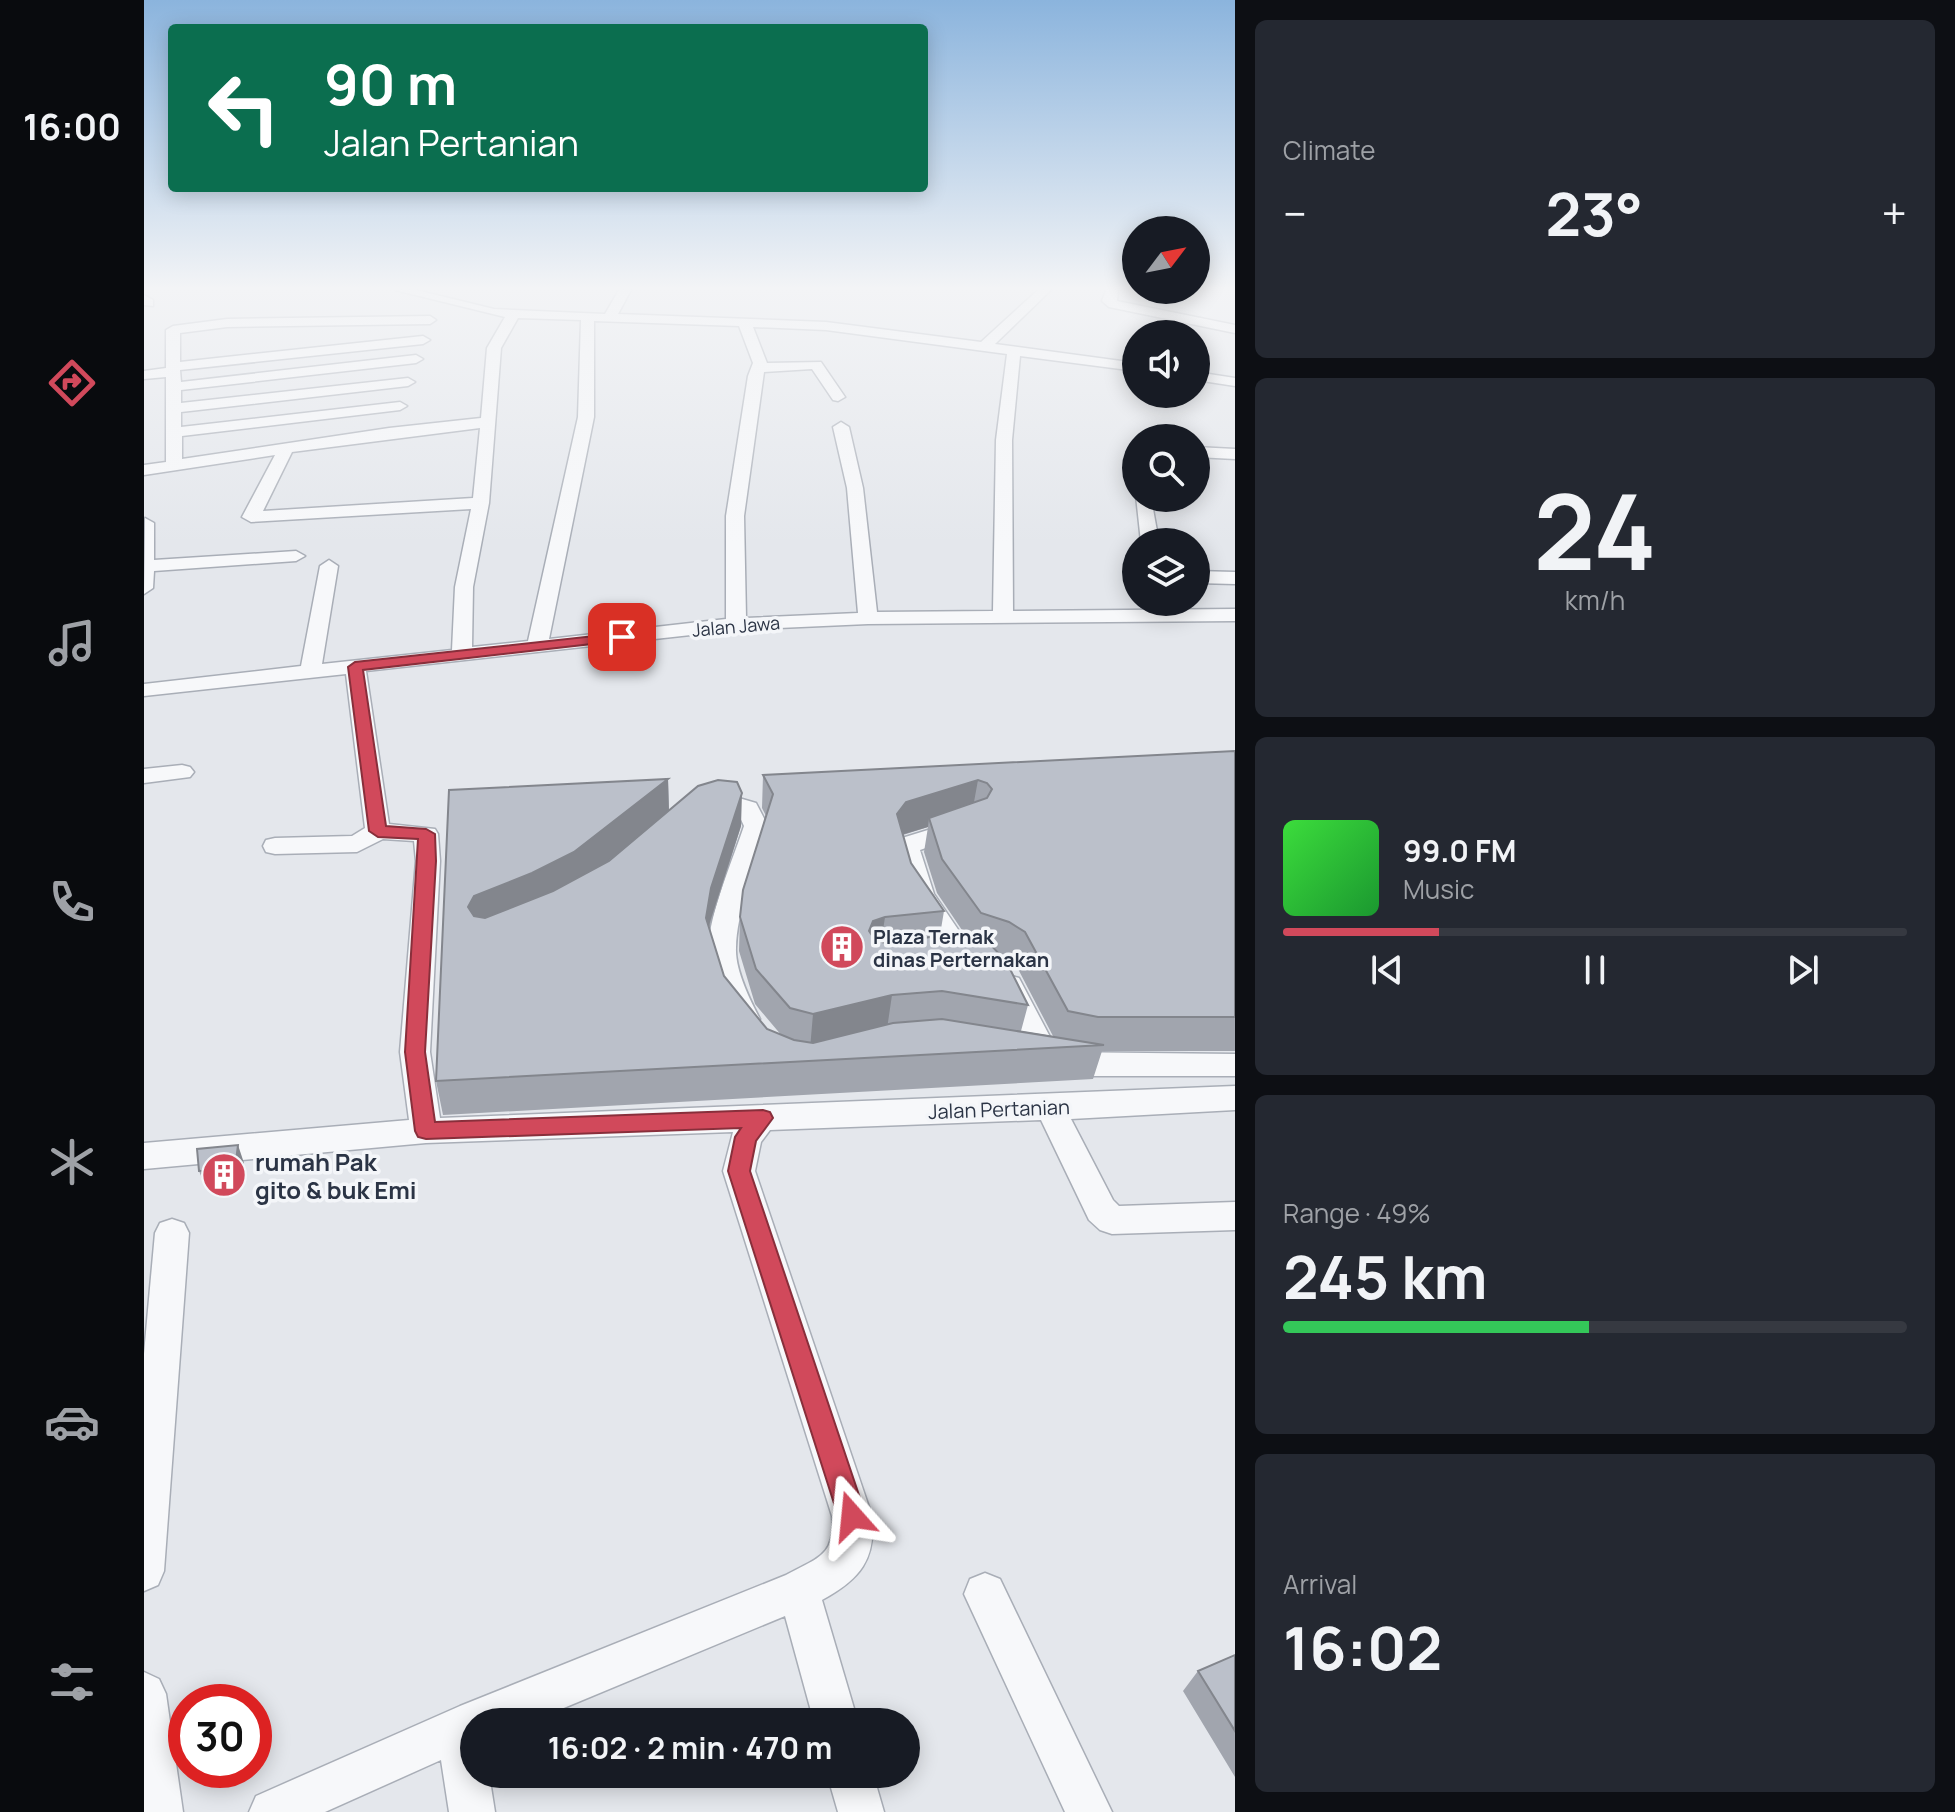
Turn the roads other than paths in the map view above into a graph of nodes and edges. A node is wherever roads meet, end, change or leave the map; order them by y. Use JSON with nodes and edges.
{"nodes":[{"id":1,"x":144,"y":375,"type":"edge"},
{"id":2,"x":173,"y":375,"type":"junction"},
{"id":3,"x":180,"y":375,"type":"edge"},
{"id":4,"x":411,"y":375,"type":"edge"},
{"id":5,"x":492,"y":375,"type":"edge"},
{"id":6,"x":587,"y":375,"type":"edge"},
{"id":7,"x":756,"y":375,"type":"edge"},
{"id":8,"x":823,"y":375,"type":"edge"},
{"id":9,"x":1011,"y":375,"type":"edge"},
{"id":10,"x":1210,"y":378,"type":"edge"},
{"id":11,"x":408,"y":382,"type":"junction"},
{"id":12,"x":1235,"y":382,"type":"edge"},
{"id":13,"x":838,"y":397,"type":"dead end"},
{"id":14,"x":400,"y":406,"type":"junction"},
{"id":15,"x":174,"y":408,"type":"junction"},
{"id":16,"x":489,"y":422,"type":"junction"},
{"id":17,"x":841,"y":427,"type":"dead end"},
{"id":18,"x":174,"y":432,"type":"junction"},
{"id":19,"x":389,"y":433,"type":"junction"},
{"id":20,"x":285,"y":451,"type":"junction"},
{"id":21,"x":1210,"y":453,"type":"edge"},
{"id":22,"x":1235,"y":454,"type":"edge"},
{"id":23,"x":174,"y":466,"type":"junction"},
{"id":24,"x":144,"y":470,"type":"edge"},
{"id":25,"x":481,"y":503,"type":"junction"},
{"id":26,"x":145,"y":523,"type":"edge"},
{"id":27,"x":296,"y":556,"type":"dead end"},
{"id":28,"x":145,"y":566,"type":"edge"},
{"id":29,"x":329,"y":566,"type":"dead end"},
{"id":30,"x":1210,"y":577,"type":"edge"},
{"id":31,"x":1235,"y":578,"type":"edge"},
{"id":32,"x":144,"y":588,"type":"edge"},
{"id":33,"x":1235,"y":615,"type":"edge"},
{"id":34,"x":1003,"y":616,"type":"junction"},
{"id":35,"x":868,"y":618,"type":"junction"},
{"id":36,"x":736,"y":624,"type":"junction"},
{"id":37,"x":537,"y":647,"type":"junction"},
{"id":38,"x":462,"y":654,"type":"junction"},
{"id":39,"x":355,"y":667,"type":"junction"},
{"id":40,"x":310,"y":672,"type":"junction"},
{"id":41,"x":144,"y":690,"type":"edge"},
{"id":42,"x":182,"y":772,"type":"dead end"},
{"id":43,"x":144,"y":776,"type":"edge"},
{"id":44,"x":680,"y":818,"type":"edge"},
{"id":45,"x":971,"y":824,"type":"edge"},
{"id":46,"x":378,"y":831,"type":"junction"},
{"id":47,"x":275,"y":846,"type":"dead end"},
{"id":48,"x":927,"y":959,"type":"edge"},
{"id":49,"x":980,"y":962,"type":"junction"},
{"id":50,"x":767,"y":1043,"type":"edge"},
{"id":51,"x":1009,"y":1052,"type":"edge"},
{"id":52,"x":1047,"y":1060,"type":"junction"},
{"id":53,"x":1235,"y":1065,"type":"edge"},
{"id":54,"x":1235,"y":1098,"type":"edge"},
{"id":55,"x":1050,"y":1108,"type":"junction"},
{"id":56,"x":763,"y":1118,"type":"junction"},
{"id":57,"x":426,"y":1131,"type":"junction"},
{"id":58,"x":144,"y":1156,"type":"edge"},
{"id":59,"x":1235,"y":1216,"type":"edge"},
{"id":60,"x":172,"y":1233,"type":"dead end"},
{"id":61,"x":144,"y":1571,"type":"edge"},
{"id":62,"x":799,"y":1590,"type":"junction"},
{"id":63,"x":985,"y":1594,"type":"dead end"},
{"id":64,"x":144,"y":1694,"type":"edge"},
{"id":65,"x":511,"y":1708,"type":"edge"},
{"id":66,"x":832,"y":1708,"type":"edge"},
{"id":67,"x":460,"y":1729,"type":"edge"},
{"id":68,"x":471,"y":1788,"type":"edge"},
{"id":69,"x":854,"y":1788,"type":"edge"},
{"id":70,"x":160,"y":1812,"type":"edge"},
{"id":71,"x":272,"y":1812,"type":"edge"},
{"id":72,"x":472,"y":1812,"type":"edge"},
{"id":73,"x":861,"y":1812,"type":"edge"},
{"id":74,"x":1089,"y":1812,"type":"edge"}],
"edges":[{"from":1,"to":2,"type":"street"},
{"from":2,"to":3,"type":"street"},
{"from":2,"to":15,"type":"street"},
{"from":4,"to":11,"type":"street"},
{"from":5,"to":16,"type":"street"},
{"from":6,"to":37,"type":"street"},
{"from":7,"to":36,"type":"street"},
{"from":8,"to":13,"type":"street"},
{"from":9,"to":34,"type":"street"},
{"from":10,"to":12,"type":"street"},
{"from":11,"to":14,"type":"street"},
{"from":11,"to":15,"type":"street"},
{"from":14,"to":18,"type":"street"},
{"from":14,"to":19,"type":"street"},
{"from":15,"to":18,"type":"street"},
{"from":16,"to":19,"type":"street"},
{"from":16,"to":25,"type":"street"},
{"from":17,"to":35,"type":"street"},
{"from":18,"to":23,"type":"street"},
{"from":19,"to":20,"type":"street"},
{"from":20,"to":23,"type":"street"},
{"from":20,"to":25,"type":"street"},
{"from":21,"to":22,"type":"street"},
{"from":23,"to":24,"type":"street"},
{"from":25,"to":38,"type":"street"},
{"from":26,"to":28,"type":"street"},
{"from":27,"to":28,"type":"street"},
{"from":28,"to":32,"type":"street"},
{"from":29,"to":40,"type":"street"},
{"from":30,"to":31,"type":"street"},
{"from":33,"to":34,"type":"street","name":"Jalan Jawa"},
{"from":34,"to":35,"type":"street","name":"Jalan Jawa"},
{"from":35,"to":36,"type":"street","name":"Jalan Jawa"},
{"from":36,"to":37,"type":"street","name":"Jalan Jawa"},
{"from":37,"to":38,"type":"street","name":"Jalan Jawa"},
{"from":38,"to":39,"type":"street","name":"Jalan Jawa"},
{"from":39,"to":40,"type":"street","name":"Jalan Jawa"},
{"from":39,"to":46,"type":"street"},
{"from":40,"to":41,"type":"street","name":"Jalan Jawa"},
{"from":42,"to":43,"type":"street"},
{"from":44,"to":50,"type":"street"},
{"from":45,"to":49,"type":"street"},
{"from":46,"to":47,"type":"street"},
{"from":46,"to":57,"type":"street"},
{"from":48,"to":49,"type":"street"},
{"from":49,"to":52,"type":"street"},
{"from":51,"to":52,"type":"street"},
{"from":52,"to":53,"type":"street"},
{"from":54,"to":55,"type":"street","name":"Jalan Pertanian"},
{"from":55,"to":56,"type":"street","name":"Jalan Pertanian"},
{"from":55,"to":59,"type":"street"},
{"from":56,"to":57,"type":"street","name":"Jalan Pertanian"},
{"from":56,"to":62,"type":"street"},
{"from":57,"to":58,"type":"street","name":"Jalan Pertanian"},
{"from":60,"to":61,"type":"street"},
{"from":62,"to":65,"type":"street"},
{"from":62,"to":66,"type":"street"},
{"from":63,"to":74,"type":"street"},
{"from":64,"to":70,"type":"street"},
{"from":67,"to":71,"type":"street"},
{"from":68,"to":72,"type":"street"},
{"from":69,"to":73,"type":"street"}]}
